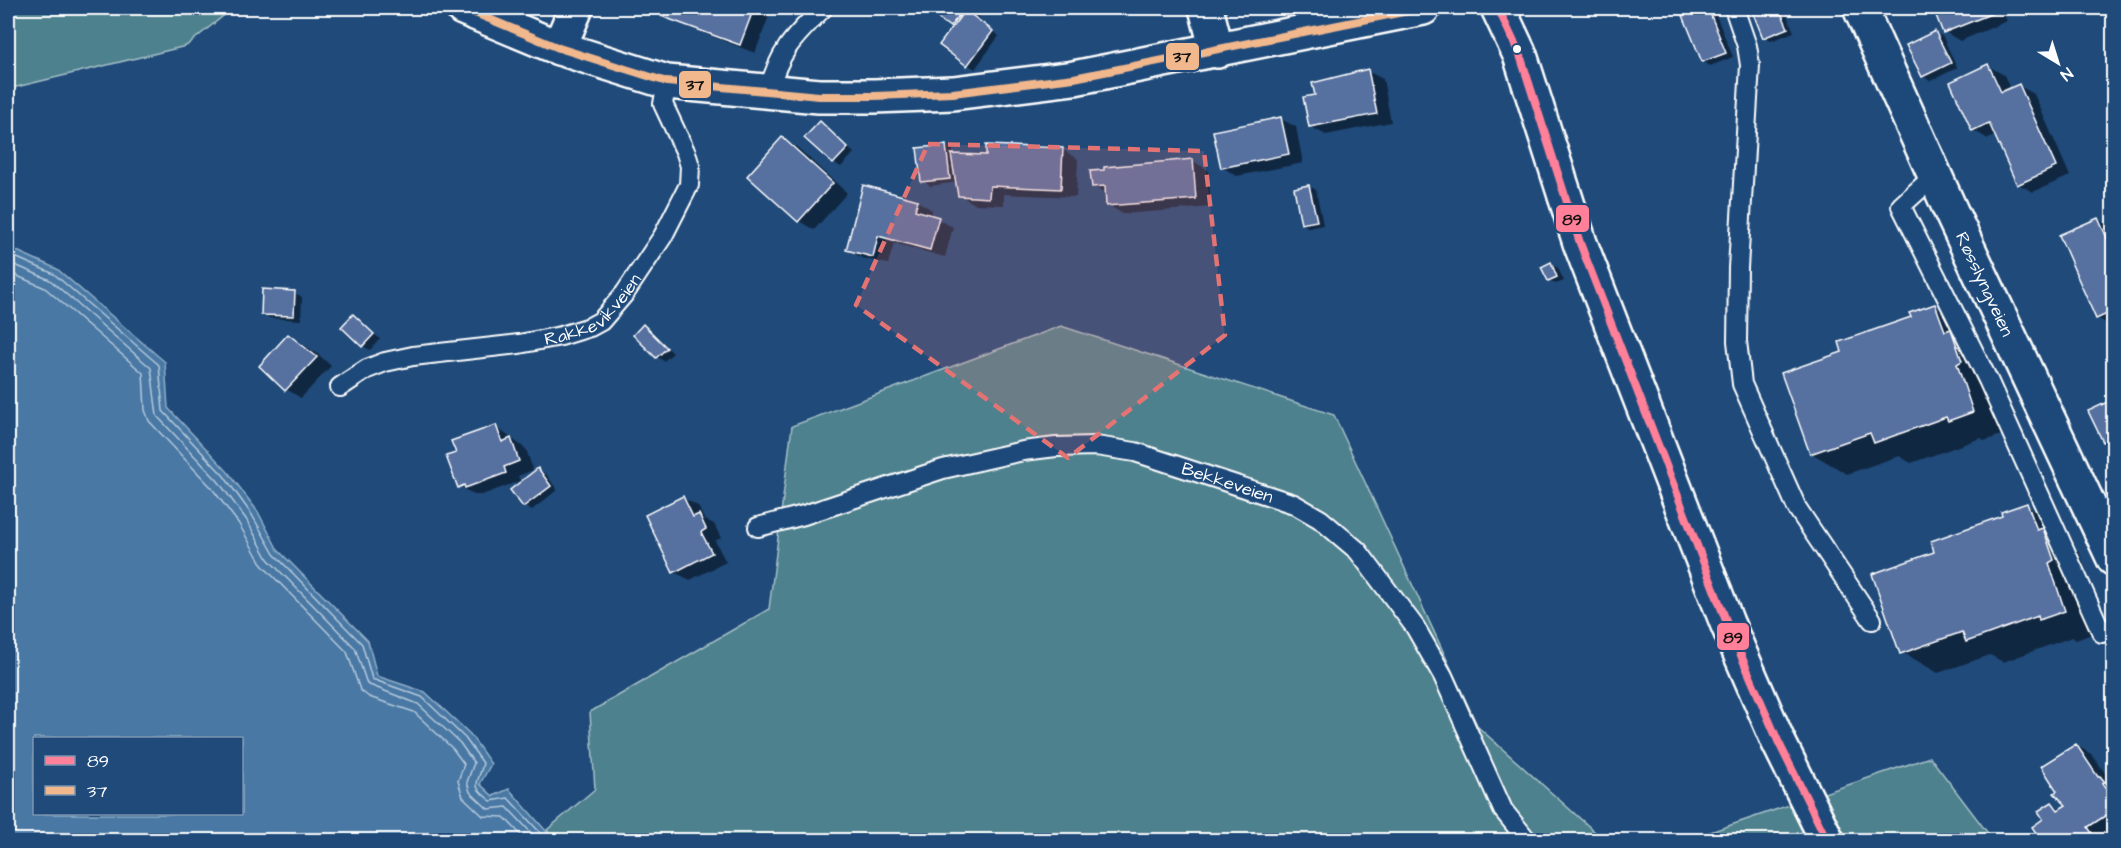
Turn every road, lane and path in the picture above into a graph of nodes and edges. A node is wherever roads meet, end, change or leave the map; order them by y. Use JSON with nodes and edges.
{"nodes":[{"id":1,"x":463,"y":8,"type":"edge"},
{"id":2,"x":576,"y":8,"type":"edge"},
{"id":3,"x":823,"y":8,"type":"edge"},
{"id":4,"x":1206,"y":8,"type":"edge"},
{"id":5,"x":1423,"y":8,"type":"edge"},
{"id":6,"x":1498,"y":8,"type":"edge"},
{"id":7,"x":1734,"y":8,"type":"edge"},
{"id":8,"x":1860,"y":8,"type":"edge"},
{"id":9,"x":558,"y":48,"type":"junction"},
{"id":10,"x":1217,"y":51,"type":"junction"},
{"id":11,"x":667,"y":81,"type":"junction"},
{"id":12,"x":768,"y":92,"type":"junction"},
{"id":13,"x":1935,"y":175,"type":"junction"},
{"id":14,"x":340,"y":387,"type":"dead end"},
{"id":15,"x":758,"y":527,"type":"dead end"},
{"id":16,"x":2114,"y":559,"type":"edge"},
{"id":17,"x":1872,"y":620,"type":"dead end"},
{"id":18,"x":2114,"y":628,"type":"edge"},
{"id":19,"x":1527,"y":840,"type":"edge"},
{"id":20,"x":1827,"y":840,"type":"edge"}],
"edges":[{"from":1,"to":9,"type":"street"},
{"from":2,"to":9,"type":"street"},
{"from":3,"to":12,"type":"lane"},
{"from":4,"to":10,"type":"street"},
{"from":5,"to":10,"type":"street"},
{"from":6,"to":20,"type":"street"},
{"from":7,"to":17,"type":"lane"},
{"from":8,"to":13,"type":"street","name":"Røsslyngveien"},
{"from":9,"to":11,"type":"street"},
{"from":10,"to":12,"type":"street"},
{"from":11,"to":12,"type":"street"},
{"from":11,"to":14,"type":"lane","name":"Rakkevikveien"},
{"from":13,"to":16,"type":"street","name":"Røsslyngveien"},
{"from":13,"to":18,"type":"lane"},
{"from":15,"to":19,"type":"lane","name":"Bekkeveien"}]}
